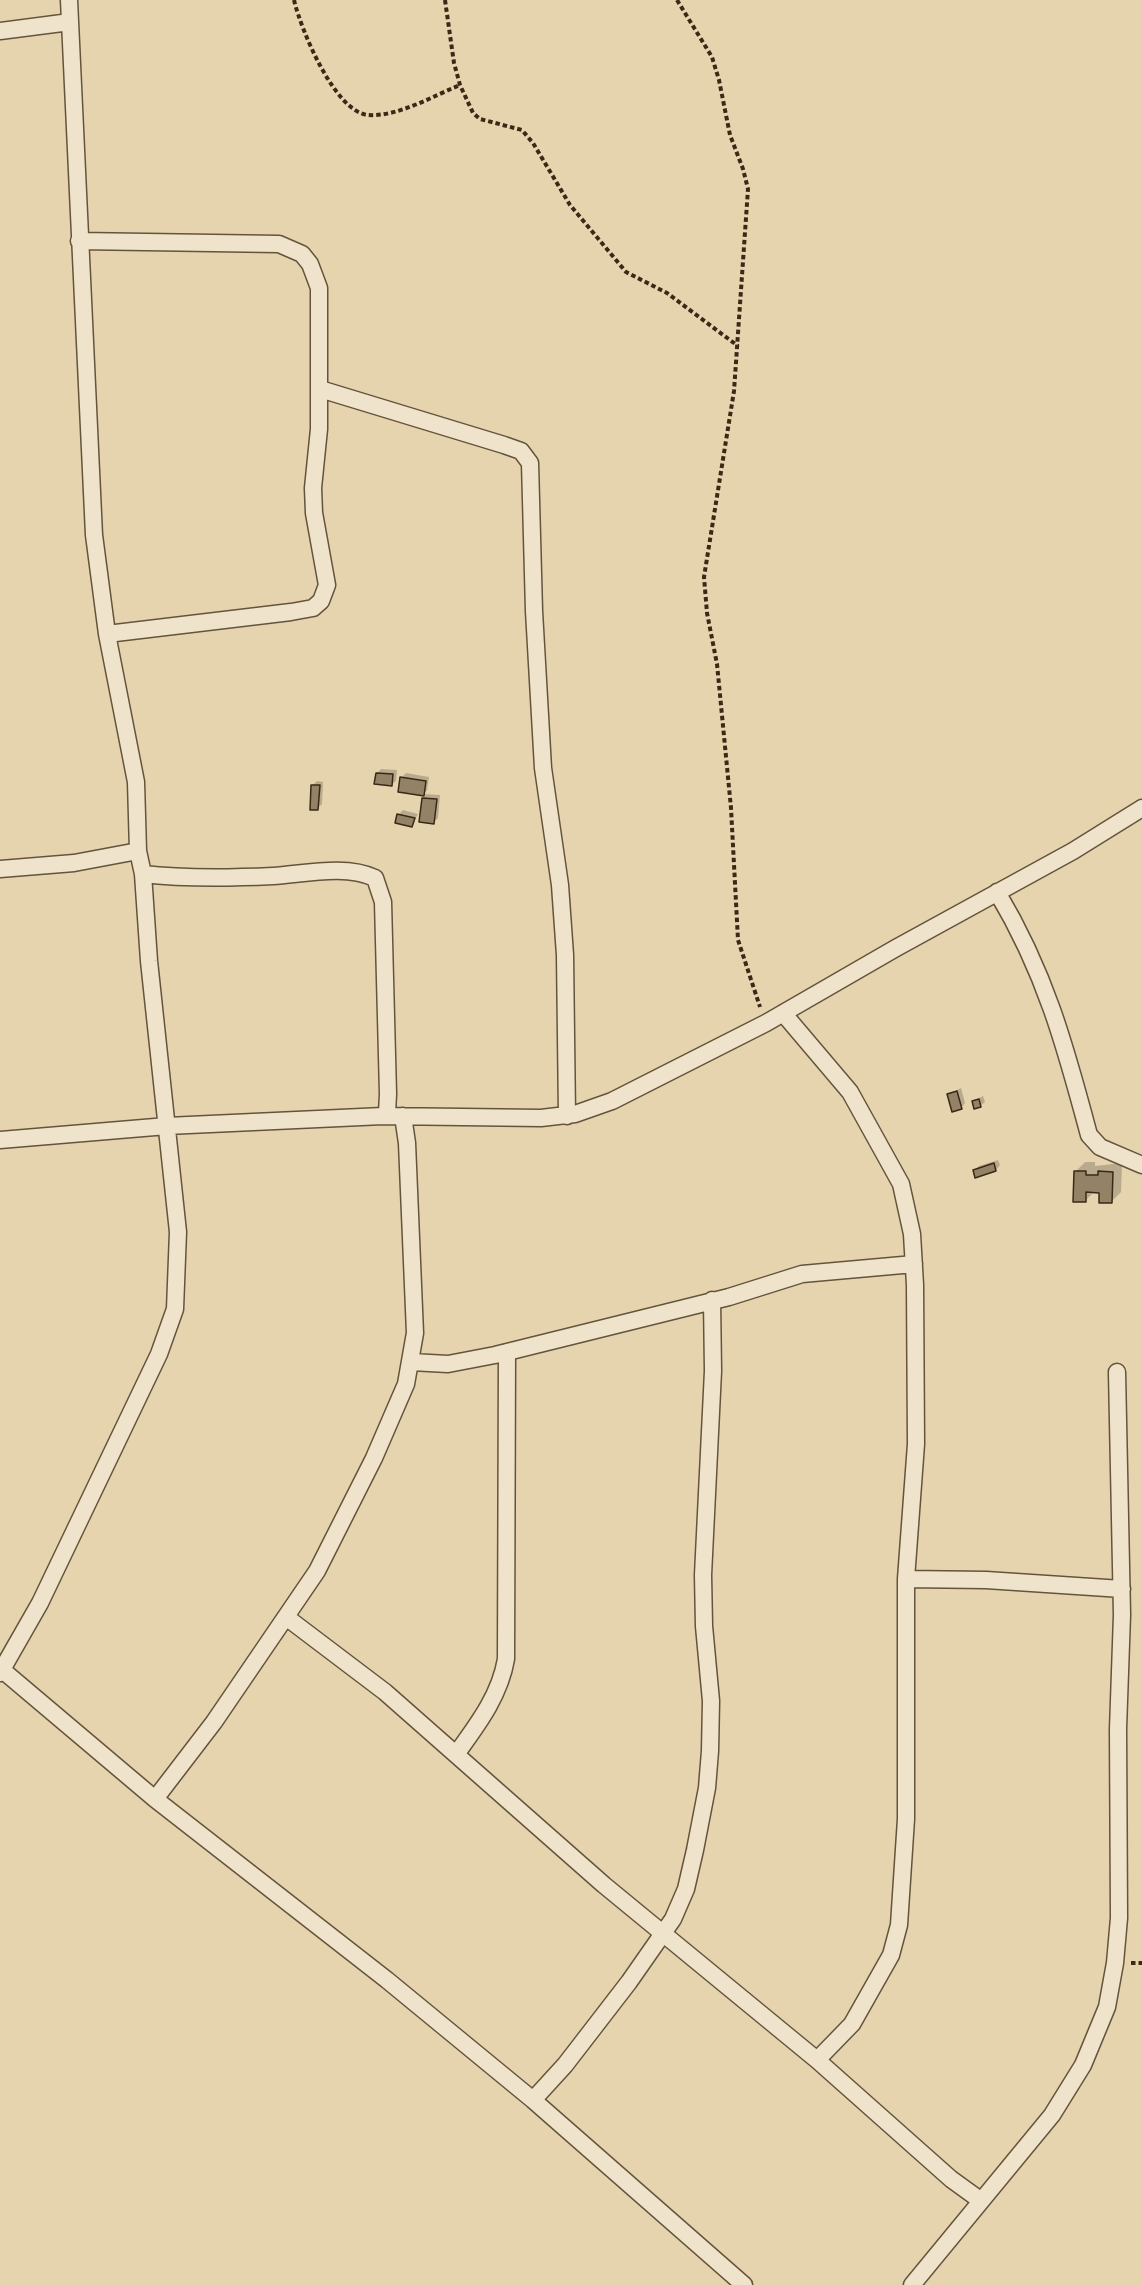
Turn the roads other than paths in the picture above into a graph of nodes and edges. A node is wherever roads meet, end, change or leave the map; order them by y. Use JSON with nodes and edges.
{"nodes":[{"id":1,"x":69,"y":0,"type":"edge"},
{"id":2,"x":70,"y":22,"type":"junction"},
{"id":3,"x":0,"y":30,"type":"edge"},
{"id":4,"x":80,"y":241,"type":"junction"},
{"id":5,"x":320,"y":389,"type":"junction"},
{"id":6,"x":107,"y":634,"type":"junction"},
{"id":7,"x":1142,"y":808,"type":"edge"},
{"id":8,"x":138,"y":851,"type":"junction"},
{"id":9,"x":0,"y":869,"type":"edge"},
{"id":10,"x":143,"y":874,"type":"junction"},
{"id":11,"x":997,"y":892,"type":"junction"},
{"id":12,"x":783,"y":1013,"type":"junction"},
{"id":13,"x":383,"y":1116,"type":"junction"},
{"id":14,"x":403,"y":1116,"type":"junction"},
{"id":15,"x":567,"y":1116,"type":"junction"},
{"id":16,"x":167,"y":1126,"type":"junction"},
{"id":17,"x":0,"y":1140,"type":"edge"},
{"id":18,"x":1142,"y":1165,"type":"edge"},
{"id":19,"x":914,"y":1264,"type":"junction"},
{"id":20,"x":712,"y":1300,"type":"junction"},
{"id":21,"x":507,"y":1352,"type":"junction"},
{"id":22,"x":411,"y":1362,"type":"junction"},
{"id":23,"x":1117,"y":1372,"type":"dead end"},
{"id":24,"x":906,"y":1579,"type":"junction"},
{"id":25,"x":1122,"y":1589,"type":"junction"},
{"id":26,"x":286,"y":1617,"type":"junction"},
{"id":27,"x":0,"y":1670,"type":"edge"},
{"id":28,"x":457,"y":1754,"type":"junction"},
{"id":29,"x":155,"y":1799,"type":"junction"},
{"id":30,"x":664,"y":1931,"type":"junction"},
{"id":31,"x":817,"y":2060,"type":"junction"},
{"id":32,"x":533,"y":2100,"type":"junction"},
{"id":33,"x":980,"y":2200,"type":"junction"},
{"id":34,"x":744,"y":2285,"type":"edge"},
{"id":35,"x":912,"y":2285,"type":"edge"}],
"edges":[{"from":1,"to":2,"type":"street"},
{"from":2,"to":3,"type":"street"},
{"from":2,"to":4,"type":"street"},
{"from":4,"to":5,"type":"street"},
{"from":4,"to":6,"type":"street"},
{"from":5,"to":6,"type":"street"},
{"from":5,"to":15,"type":"street"},
{"from":6,"to":8,"type":"street"},
{"from":7,"to":11,"type":"street"},
{"from":8,"to":9,"type":"street"},
{"from":8,"to":10,"type":"street"},
{"from":10,"to":13,"type":"street"},
{"from":10,"to":16,"type":"street"},
{"from":11,"to":12,"type":"street"},
{"from":11,"to":18,"type":"street"},
{"from":12,"to":15,"type":"street"},
{"from":12,"to":19,"type":"street"},
{"from":13,"to":14,"type":"street"},
{"from":13,"to":16,"type":"street"},
{"from":14,"to":15,"type":"street"},
{"from":14,"to":22,"type":"street"},
{"from":16,"to":17,"type":"street"},
{"from":16,"to":27,"type":"street"},
{"from":19,"to":20,"type":"street"},
{"from":19,"to":24,"type":"street"},
{"from":20,"to":21,"type":"street"},
{"from":20,"to":30,"type":"street"},
{"from":21,"to":22,"type":"street"},
{"from":21,"to":28,"type":"street"},
{"from":22,"to":26,"type":"street"},
{"from":23,"to":25,"type":"street"},
{"from":24,"to":25,"type":"street"},
{"from":24,"to":31,"type":"street"},
{"from":25,"to":33,"type":"street"},
{"from":26,"to":28,"type":"street"},
{"from":26,"to":29,"type":"street"},
{"from":27,"to":29,"type":"street"},
{"from":28,"to":30,"type":"street"},
{"from":29,"to":32,"type":"street"},
{"from":30,"to":31,"type":"street"},
{"from":30,"to":32,"type":"street"},
{"from":31,"to":33,"type":"street"},
{"from":32,"to":34,"type":"street"},
{"from":33,"to":35,"type":"street"}]}
